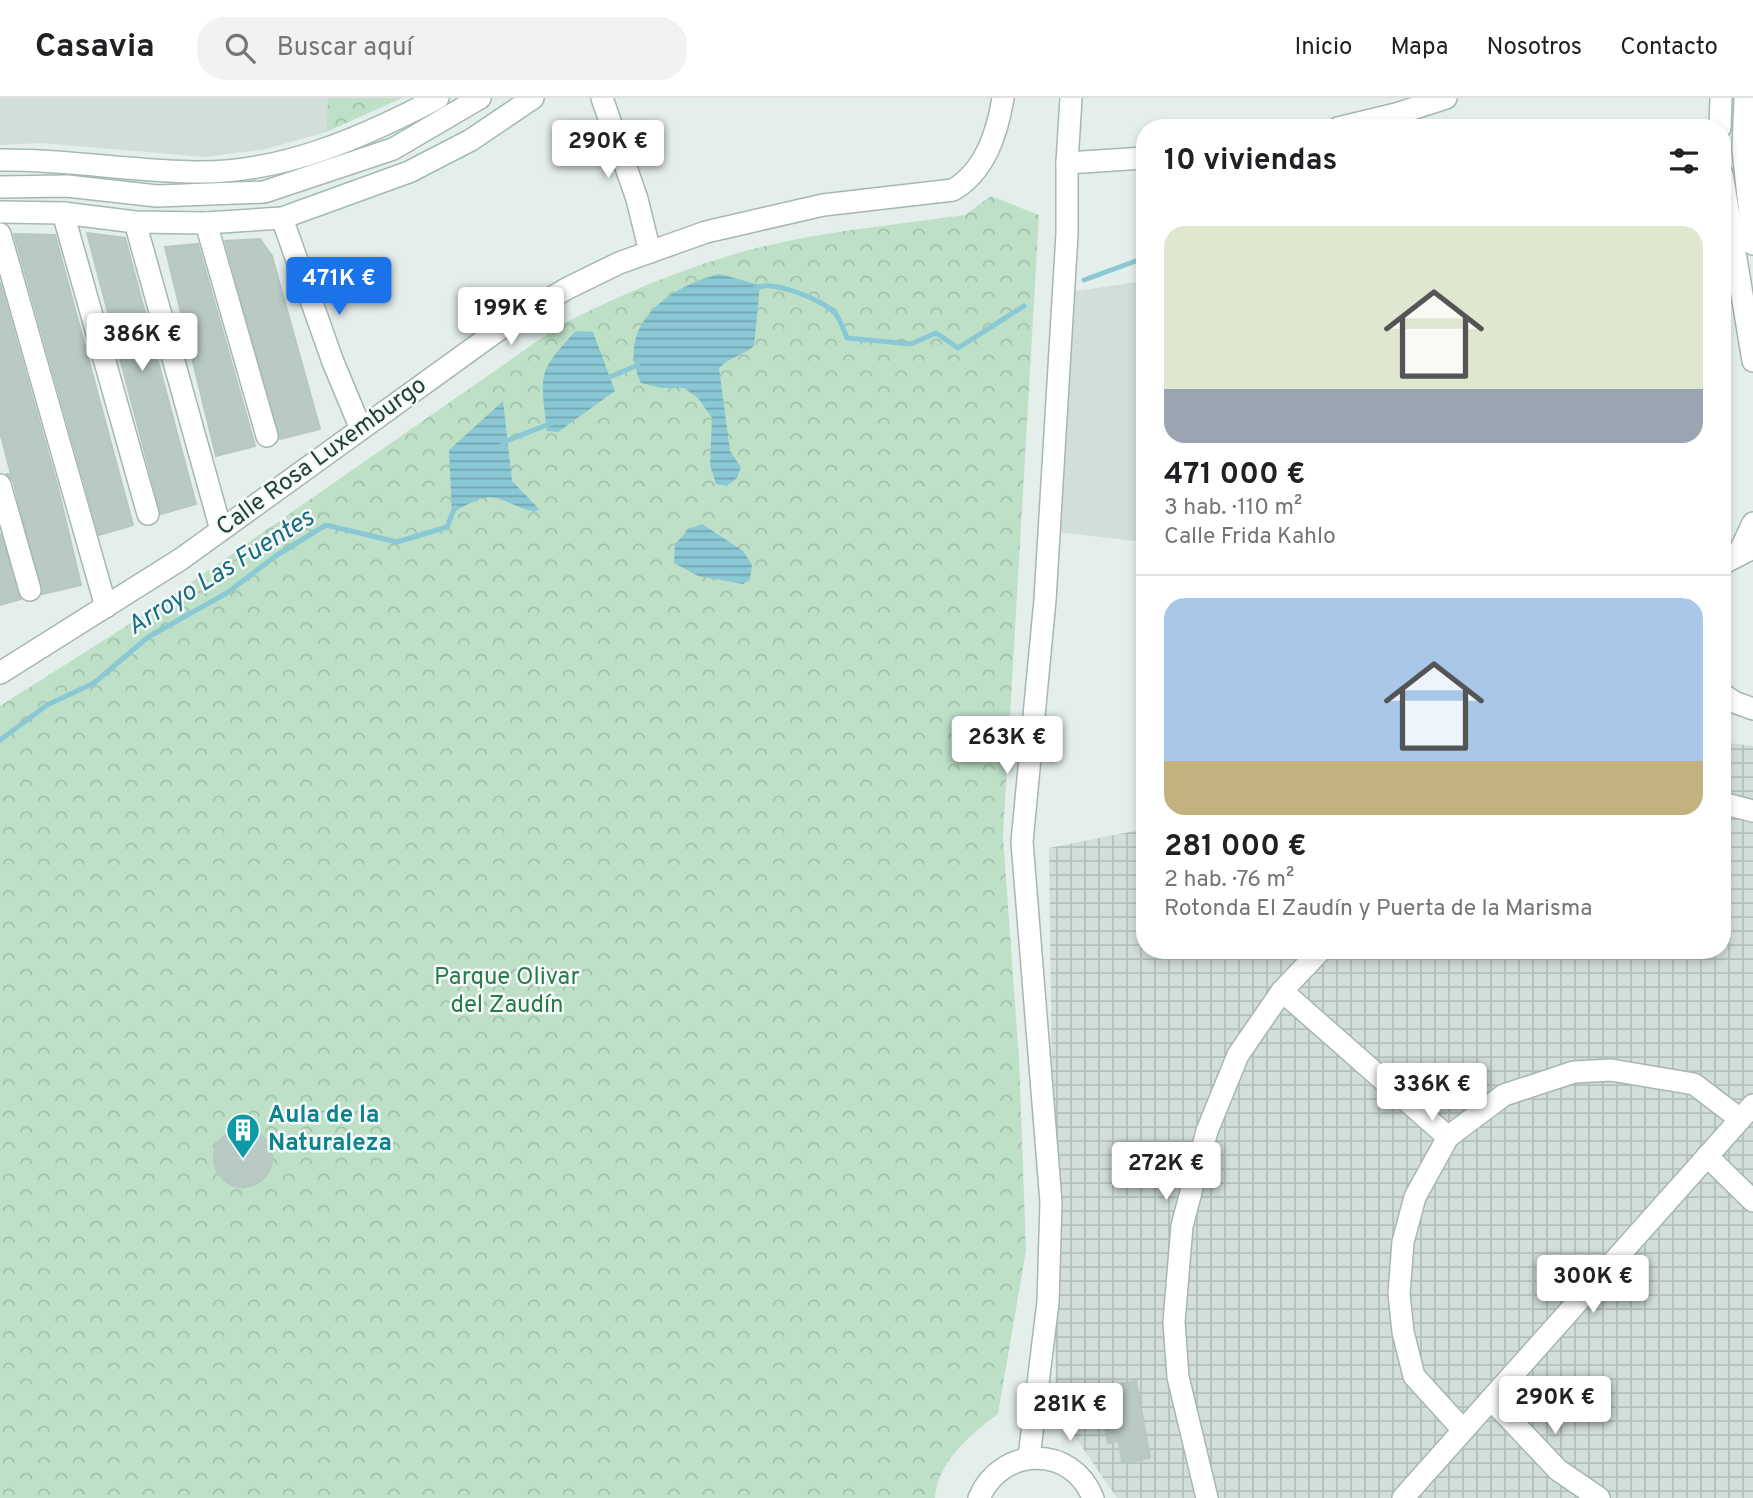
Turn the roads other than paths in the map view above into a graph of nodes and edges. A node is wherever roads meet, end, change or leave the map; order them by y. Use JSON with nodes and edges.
{"nodes":[{"id":1,"x":438,"y":98,"type":"edge"},
{"id":2,"x":480,"y":98,"type":"edge"},
{"id":3,"x":533,"y":98,"type":"edge"},
{"id":4,"x":602,"y":98,"type":"edge"},
{"id":5,"x":1003,"y":98,"type":"edge"},
{"id":6,"x":1071,"y":98,"type":"edge"},
{"id":7,"x":1446,"y":98,"type":"edge"},
{"id":8,"x":1721,"y":98,"type":"edge"},
{"id":9,"x":1745,"y":98,"type":"edge"},
{"id":10,"x":1375,"y":119,"type":"edge"},
{"id":11,"x":1720,"y":119,"type":"edge"},
{"id":12,"x":1136,"y":159,"type":"edge"},
{"id":13,"x":0,"y":160,"type":"edge"},
{"id":14,"x":1067,"y":163,"type":"junction"},
{"id":15,"x":0,"y":187,"type":"edge"},
{"id":16,"x":0,"y":212,"type":"edge"},
{"id":17,"x":63,"y":213,"type":"junction"},
{"id":18,"x":282,"y":218,"type":"junction"},
{"id":19,"x":135,"y":222,"type":"junction"},
{"id":20,"x":206,"y":223,"type":"junction"},
{"id":21,"x":1731,"y":229,"type":"edge"},
{"id":22,"x":0,"y":234,"type":"edge"},
{"id":23,"x":1753,"y":244,"type":"edge"},
{"id":24,"x":650,"y":252,"type":"junction"},
{"id":25,"x":1753,"y":362,"type":"edge"},
{"id":26,"x":362,"y":429,"type":"junction"},
{"id":27,"x":267,"y":436,"type":"dead end"},
{"id":28,"x":0,"y":485,"type":"edge"},
{"id":29,"x":148,"y":514,"type":"dead end"},
{"id":30,"x":1753,"y":523,"type":"edge"},
{"id":31,"x":221,"y":530,"type":"junction"},
{"id":32,"x":1738,"y":555,"type":"edge"},
{"id":33,"x":30,"y":590,"type":"dead end"},
{"id":34,"x":106,"y":607,"type":"junction"},
{"id":35,"x":0,"y":673,"type":"edge"},
{"id":36,"x":1731,"y":700,"type":"edge"},
{"id":37,"x":1753,"y":709,"type":"edge"},
{"id":38,"x":1731,"y":805,"type":"edge"},
{"id":39,"x":1753,"y":811,"type":"edge"},
{"id":40,"x":1312,"y":959,"type":"edge"},
{"id":41,"x":1282,"y":990,"type":"junction"},
{"id":42,"x":1746,"y":1112,"type":"edge"},
{"id":43,"x":1448,"y":1137,"type":"junction"},
{"id":44,"x":1707,"y":1156,"type":"junction"},
{"id":45,"x":1753,"y":1201,"type":"edge"},
{"id":46,"x":1491,"y":1399,"type":"junction"},
{"id":47,"x":1463,"y":1430,"type":"junction"},
{"id":48,"x":1029,"y":1457,"type":"junction"},
{"id":49,"x":979,"y":1498,"type":"edge"},
{"id":50,"x":1093,"y":1498,"type":"edge"},
{"id":51,"x":1207,"y":1498,"type":"edge"},
{"id":52,"x":1403,"y":1498,"type":"edge"},
{"id":53,"x":1599,"y":1498,"type":"edge"}],
"edges":[{"from":1,"to":13,"type":"street"},
{"from":2,"to":15,"type":"street"},
{"from":3,"to":18,"type":"street"},
{"from":4,"to":24,"type":"street"},
{"from":5,"to":24,"type":"street","name":"Calle Rosa Luxemburgo"},
{"from":6,"to":14,"type":"street"},
{"from":7,"to":10,"type":"street"},
{"from":8,"to":11,"type":"street"},
{"from":9,"to":23,"type":"street"},
{"from":12,"to":14,"type":"street"},
{"from":14,"to":48,"type":"street"},
{"from":16,"to":17,"type":"street"},
{"from":17,"to":19,"type":"street"},
{"from":17,"to":29,"type":"street"},
{"from":18,"to":20,"type":"street"},
{"from":18,"to":26,"type":"street"},
{"from":19,"to":20,"type":"street"},
{"from":19,"to":31,"type":"street"},
{"from":20,"to":27,"type":"street"},
{"from":21,"to":25,"type":"street"},
{"from":22,"to":34,"type":"street"},
{"from":24,"to":26,"type":"street","name":"Calle Rosa Luxemburgo"},
{"from":26,"to":31,"type":"street","name":"Calle Rosa Luxemburgo"},
{"from":28,"to":33,"type":"street"},
{"from":30,"to":32,"type":"street"},
{"from":31,"to":34,"type":"street","name":"Calle Rosa Luxemburgo"},
{"from":34,"to":35,"type":"street","name":"Calle Rosa Luxemburgo"},
{"from":36,"to":37,"type":"street"},
{"from":38,"to":39,"type":"street"},
{"from":40,"to":41,"type":"street"},
{"from":41,"to":43,"type":"street"},
{"from":41,"to":51,"type":"street"},
{"from":42,"to":43,"type":"street"},
{"from":42,"to":44,"type":"street"},
{"from":43,"to":47,"type":"street"},
{"from":44,"to":45,"type":"street"},
{"from":44,"to":46,"type":"street"},
{"from":46,"to":47,"type":"street"},
{"from":46,"to":53,"type":"street"},
{"from":47,"to":52,"type":"street"},
{"from":48,"to":49,"type":"street"},
{"from":48,"to":50,"type":"street"}]}
